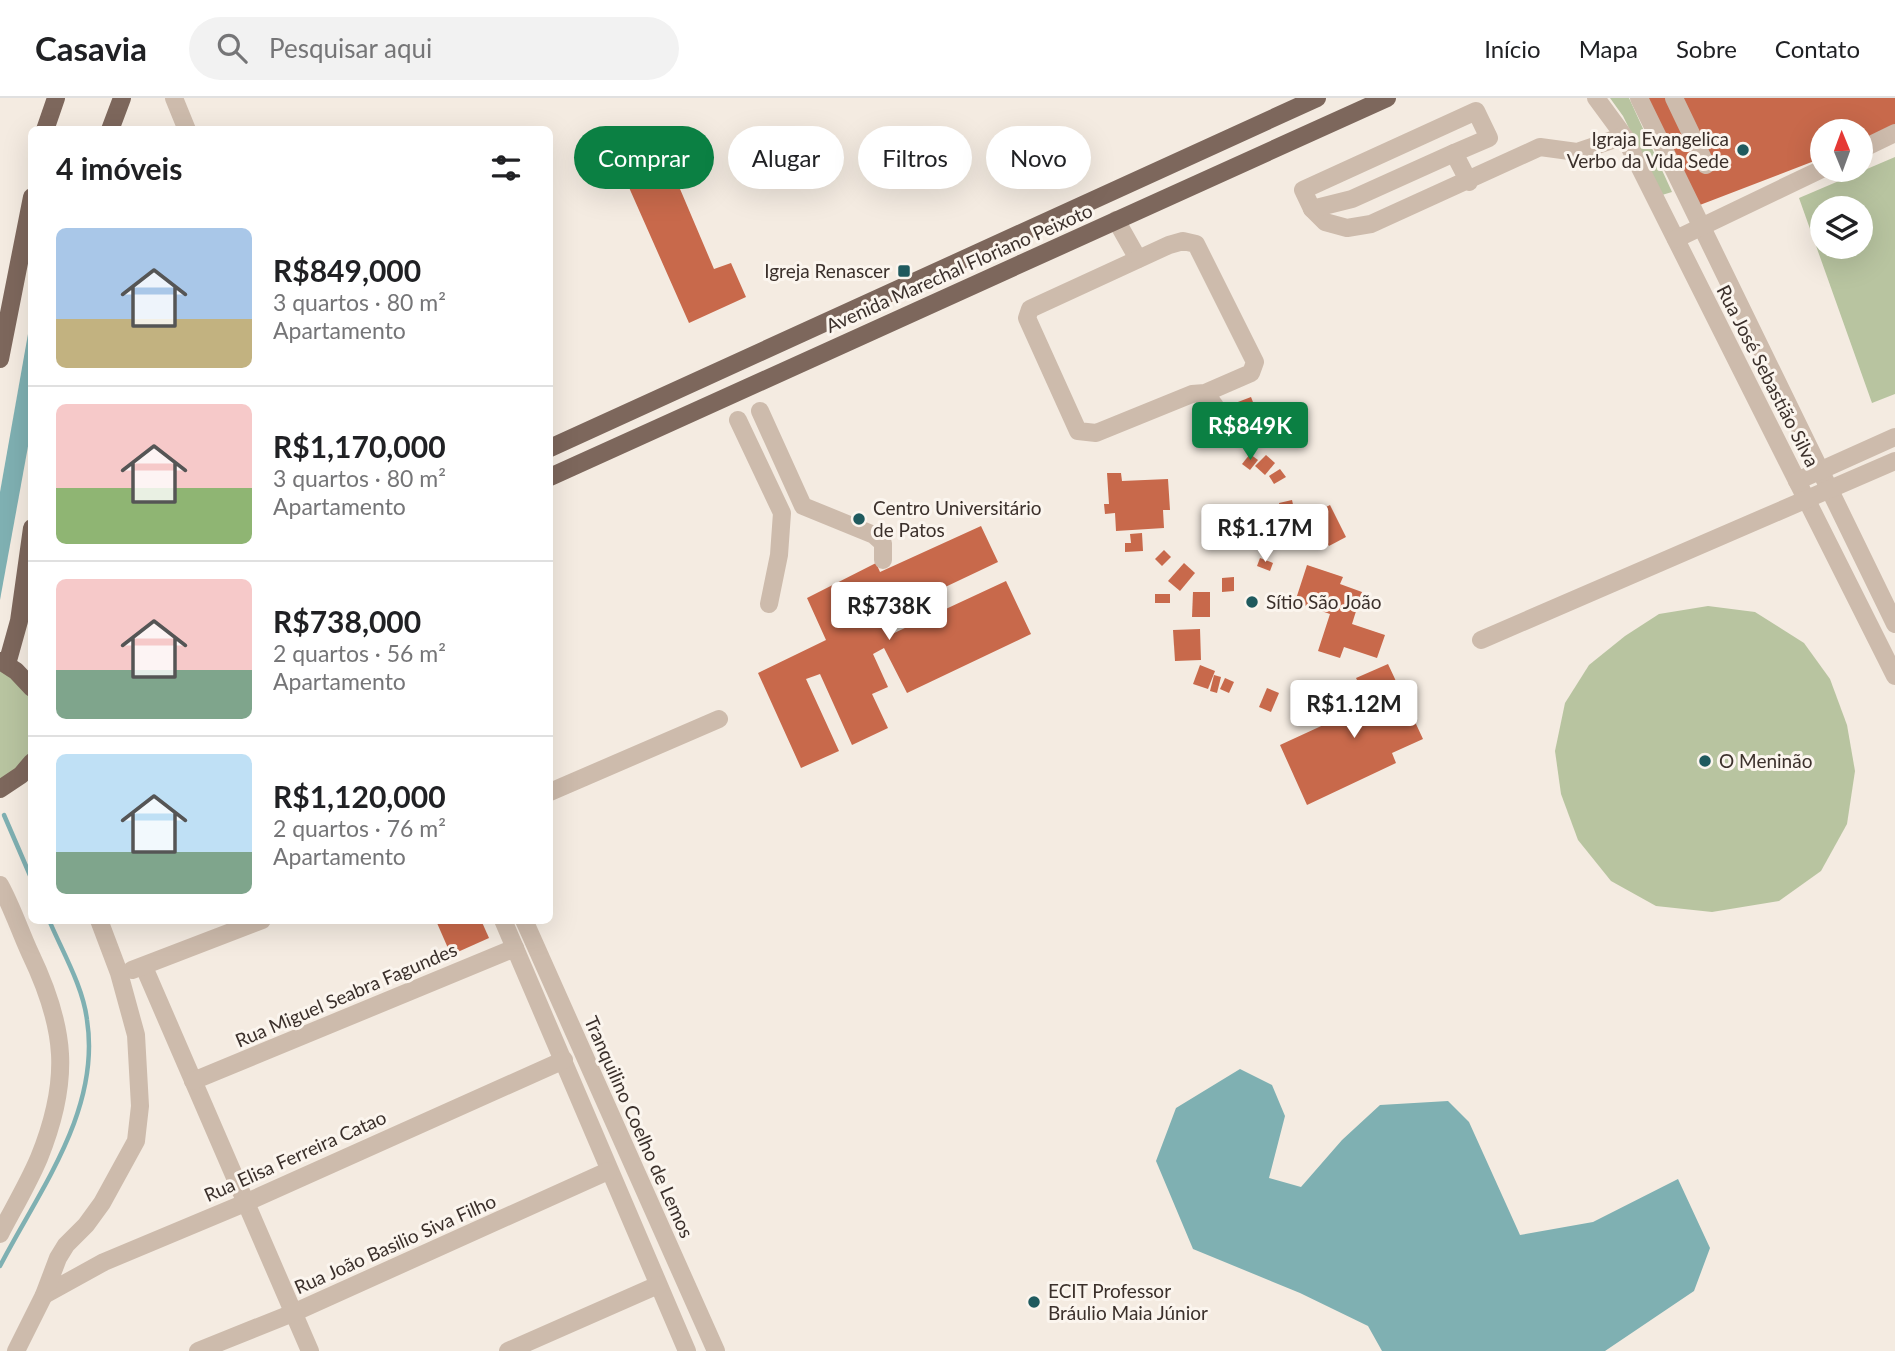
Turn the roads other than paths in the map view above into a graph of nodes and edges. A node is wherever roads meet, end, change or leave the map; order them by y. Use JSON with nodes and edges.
{"nodes":[{"id":1,"x":56,"y":98,"type":"edge"},
{"id":2,"x":122,"y":98,"type":"edge"},
{"id":3,"x":174,"y":98,"type":"edge"},
{"id":4,"x":1317,"y":98,"type":"edge"},
{"id":5,"x":1387,"y":98,"type":"edge"},
{"id":6,"x":1596,"y":98,"type":"edge"},
{"id":7,"x":1639,"y":98,"type":"edge"},
{"id":8,"x":1674,"y":98,"type":"edge"},
{"id":9,"x":46,"y":126,"type":"edge"},
{"id":10,"x":112,"y":126,"type":"edge"},
{"id":11,"x":185,"y":126,"type":"edge"},
{"id":12,"x":1895,"y":133,"type":"edge"},
{"id":13,"x":1623,"y":136,"type":"junction"},
{"id":14,"x":1873,"y":144,"type":"edge"},
{"id":15,"x":1454,"y":153,"type":"junction"},
{"id":16,"x":1706,"y":165,"type":"dead end"},
{"id":17,"x":1810,"y":175,"type":"edge"},
{"id":18,"x":1469,"y":182,"type":"junction"},
{"id":19,"x":1312,"y":209,"type":"junction"},
{"id":20,"x":28,"y":217,"type":"edge"},
{"id":21,"x":1116,"y":220,"type":"junction"},
{"id":22,"x":1701,"y":227,"type":"junction"},
{"id":23,"x":1676,"y":239,"type":"junction"},
{"id":24,"x":1138,"y":259,"type":"junction"},
{"id":25,"x":0,"y":359,"type":"edge"},
{"id":26,"x":760,"y":411,"type":"dead end"},
{"id":27,"x":738,"y":420,"type":"dead end"},
{"id":28,"x":1895,"y":437,"type":"edge"},
{"id":29,"x":553,"y":447,"type":"edge"},
{"id":30,"x":1895,"y":461,"type":"edge"},
{"id":31,"x":1821,"y":471,"type":"junction"},
{"id":32,"x":553,"y":476,"type":"edge"},
{"id":33,"x":1797,"y":481,"type":"junction"},
{"id":34,"x":1830,"y":491,"type":"junction"},
{"id":35,"x":1807,"y":500,"type":"junction"},
{"id":36,"x":883,"y":560,"type":"dead end"},
{"id":37,"x":1869,"y":570,"type":"junction"},
{"id":38,"x":28,"y":578,"type":"edge"},
{"id":39,"x":1848,"y":583,"type":"junction"},
{"id":40,"x":769,"y":604,"type":"dead end"},
{"id":41,"x":1895,"y":624,"type":"edge"},
{"id":42,"x":1481,"y":640,"type":"dead end"},
{"id":43,"x":14,"y":666,"type":"edge"},
{"id":44,"x":1895,"y":676,"type":"edge"},
{"id":45,"x":28,"y":683,"type":"edge"},
{"id":46,"x":719,"y":719,"type":"dead end"},
{"id":47,"x":28,"y":767,"type":"edge"},
{"id":48,"x":0,"y":789,"type":"edge"},
{"id":49,"x":553,"y":791,"type":"edge"},
{"id":50,"x":0,"y":885,"type":"edge"},
{"id":51,"x":101,"y":924,"type":"edge"},
{"id":52,"x":252,"y":924,"type":"edge"},
{"id":53,"x":505,"y":924,"type":"edge"},
{"id":54,"x":526,"y":924,"type":"edge"},
{"id":55,"x":515,"y":948,"type":"junction"},
{"id":56,"x":543,"y":965,"type":"junction"},
{"id":57,"x":144,"y":967,"type":"junction"},
{"id":58,"x":119,"y":973,"type":"junction"},
{"id":59,"x":526,"y":973,"type":"junction"},
{"id":60,"x":564,"y":1060,"type":"junction"},
{"id":61,"x":193,"y":1082,"type":"junction"},
{"id":62,"x":608,"y":1171,"type":"junction"},
{"id":63,"x":245,"y":1202,"type":"junction"},
{"id":64,"x":0,"y":1234,"type":"edge"},
{"id":65,"x":658,"y":1285,"type":"junction"},
{"id":66,"x":44,"y":1295,"type":"junction"},
{"id":67,"x":293,"y":1313,"type":"junction"},
{"id":68,"x":16,"y":1351,"type":"edge"},
{"id":69,"x":198,"y":1351,"type":"edge"},
{"id":70,"x":310,"y":1351,"type":"edge"},
{"id":71,"x":508,"y":1351,"type":"edge"},
{"id":72,"x":687,"y":1351,"type":"edge"},
{"id":73,"x":716,"y":1351,"type":"edge"}],
"edges":[{"from":1,"to":9,"type":"main road"},
{"from":2,"to":10,"type":"main road"},
{"from":3,"to":11,"type":"street"},
{"from":4,"to":29,"type":"main road","name":"Avenida Marechal Floriano Peixoto"},
{"from":5,"to":21,"type":"main road","name":"Avenida Marechal Floriano Peixoto"},
{"from":6,"to":13,"type":"street","name":"Rua José Sebastião Silva"},
{"from":7,"to":22,"type":"street","name":"Rua José Sebastião Silva"},
{"from":8,"to":16,"type":"street"},
{"from":12,"to":14,"type":"street"},
{"from":13,"to":18,"type":"street"},
{"from":13,"to":23,"type":"street","name":"Rua José Sebastião Silva"},
{"from":15,"to":18,"type":"street"},
{"from":15,"to":19,"type":"street"},
{"from":15,"to":19,"type":"street"},
{"from":17,"to":22,"type":"street"},
{"from":18,"to":19,"type":"street"},
{"from":20,"to":25,"type":"main road"},
{"from":21,"to":24,"type":"street"},
{"from":21,"to":32,"type":"main road","name":"Avenida Marechal Floriano Peixoto"},
{"from":22,"to":23,"type":"street"},
{"from":22,"to":31,"type":"street","name":"Rua José Sebastião Silva"},
{"from":23,"to":33,"type":"street","name":"Rua José Sebastião Silva"},
{"from":24,"to":24,"type":"street"},
{"from":26,"to":36,"type":"street"},
{"from":27,"to":40,"type":"street"},
{"from":28,"to":31,"type":"street"},
{"from":30,"to":34,"type":"street"},
{"from":31,"to":33,"type":"street"},
{"from":31,"to":34,"type":"street","name":"Rua José Sebastião Silva"},
{"from":33,"to":35,"type":"street","name":"Rua José Sebastião Silva"},
{"from":34,"to":35,"type":"street"},
{"from":34,"to":37,"type":"street","name":"Rua José Sebastião Silva"},
{"from":35,"to":39,"type":"street","name":"Rua José Sebastião Silva"},
{"from":35,"to":42,"type":"street"},
{"from":37,"to":39,"type":"street"},
{"from":37,"to":41,"type":"street","name":"Rua José Sebastião Silva"},
{"from":38,"to":43,"type":"main road"},
{"from":39,"to":44,"type":"street","name":"Rua José Sebastião Silva"},
{"from":43,"to":45,"type":"main road"},
{"from":46,"to":49,"type":"street"},
{"from":47,"to":48,"type":"main road"},
{"from":50,"to":64,"type":"street"},
{"from":51,"to":58,"type":"street"},
{"from":52,"to":57,"type":"street"},
{"from":53,"to":55,"type":"street"},
{"from":54,"to":56,"type":"street","name":"Tranquilino Coelho de Lemos"},
{"from":55,"to":59,"type":"street"},
{"from":55,"to":61,"type":"street","name":"Rua Miguel Seabra Fagundes"},
{"from":56,"to":59,"type":"street"},
{"from":56,"to":73,"type":"street","name":"Tranquilino Coelho de Lemos"},
{"from":57,"to":58,"type":"street"},
{"from":57,"to":61,"type":"street"},
{"from":58,"to":66,"type":"street"},
{"from":59,"to":60,"type":"street"},
{"from":60,"to":62,"type":"street"},
{"from":60,"to":63,"type":"street","name":"Rua Elisa Ferreira Catao"},
{"from":61,"to":63,"type":"street"},
{"from":62,"to":65,"type":"street"},
{"from":62,"to":67,"type":"street","name":"Rua João Basilio Siva Filho"},
{"from":63,"to":66,"type":"street","name":"Rua Elisa Ferreira Catao"},
{"from":63,"to":67,"type":"street"},
{"from":65,"to":71,"type":"street"},
{"from":65,"to":72,"type":"street"},
{"from":66,"to":68,"type":"street"},
{"from":67,"to":69,"type":"street","name":"Rua João Basilio Siva Filho"},
{"from":67,"to":70,"type":"street"}]}
